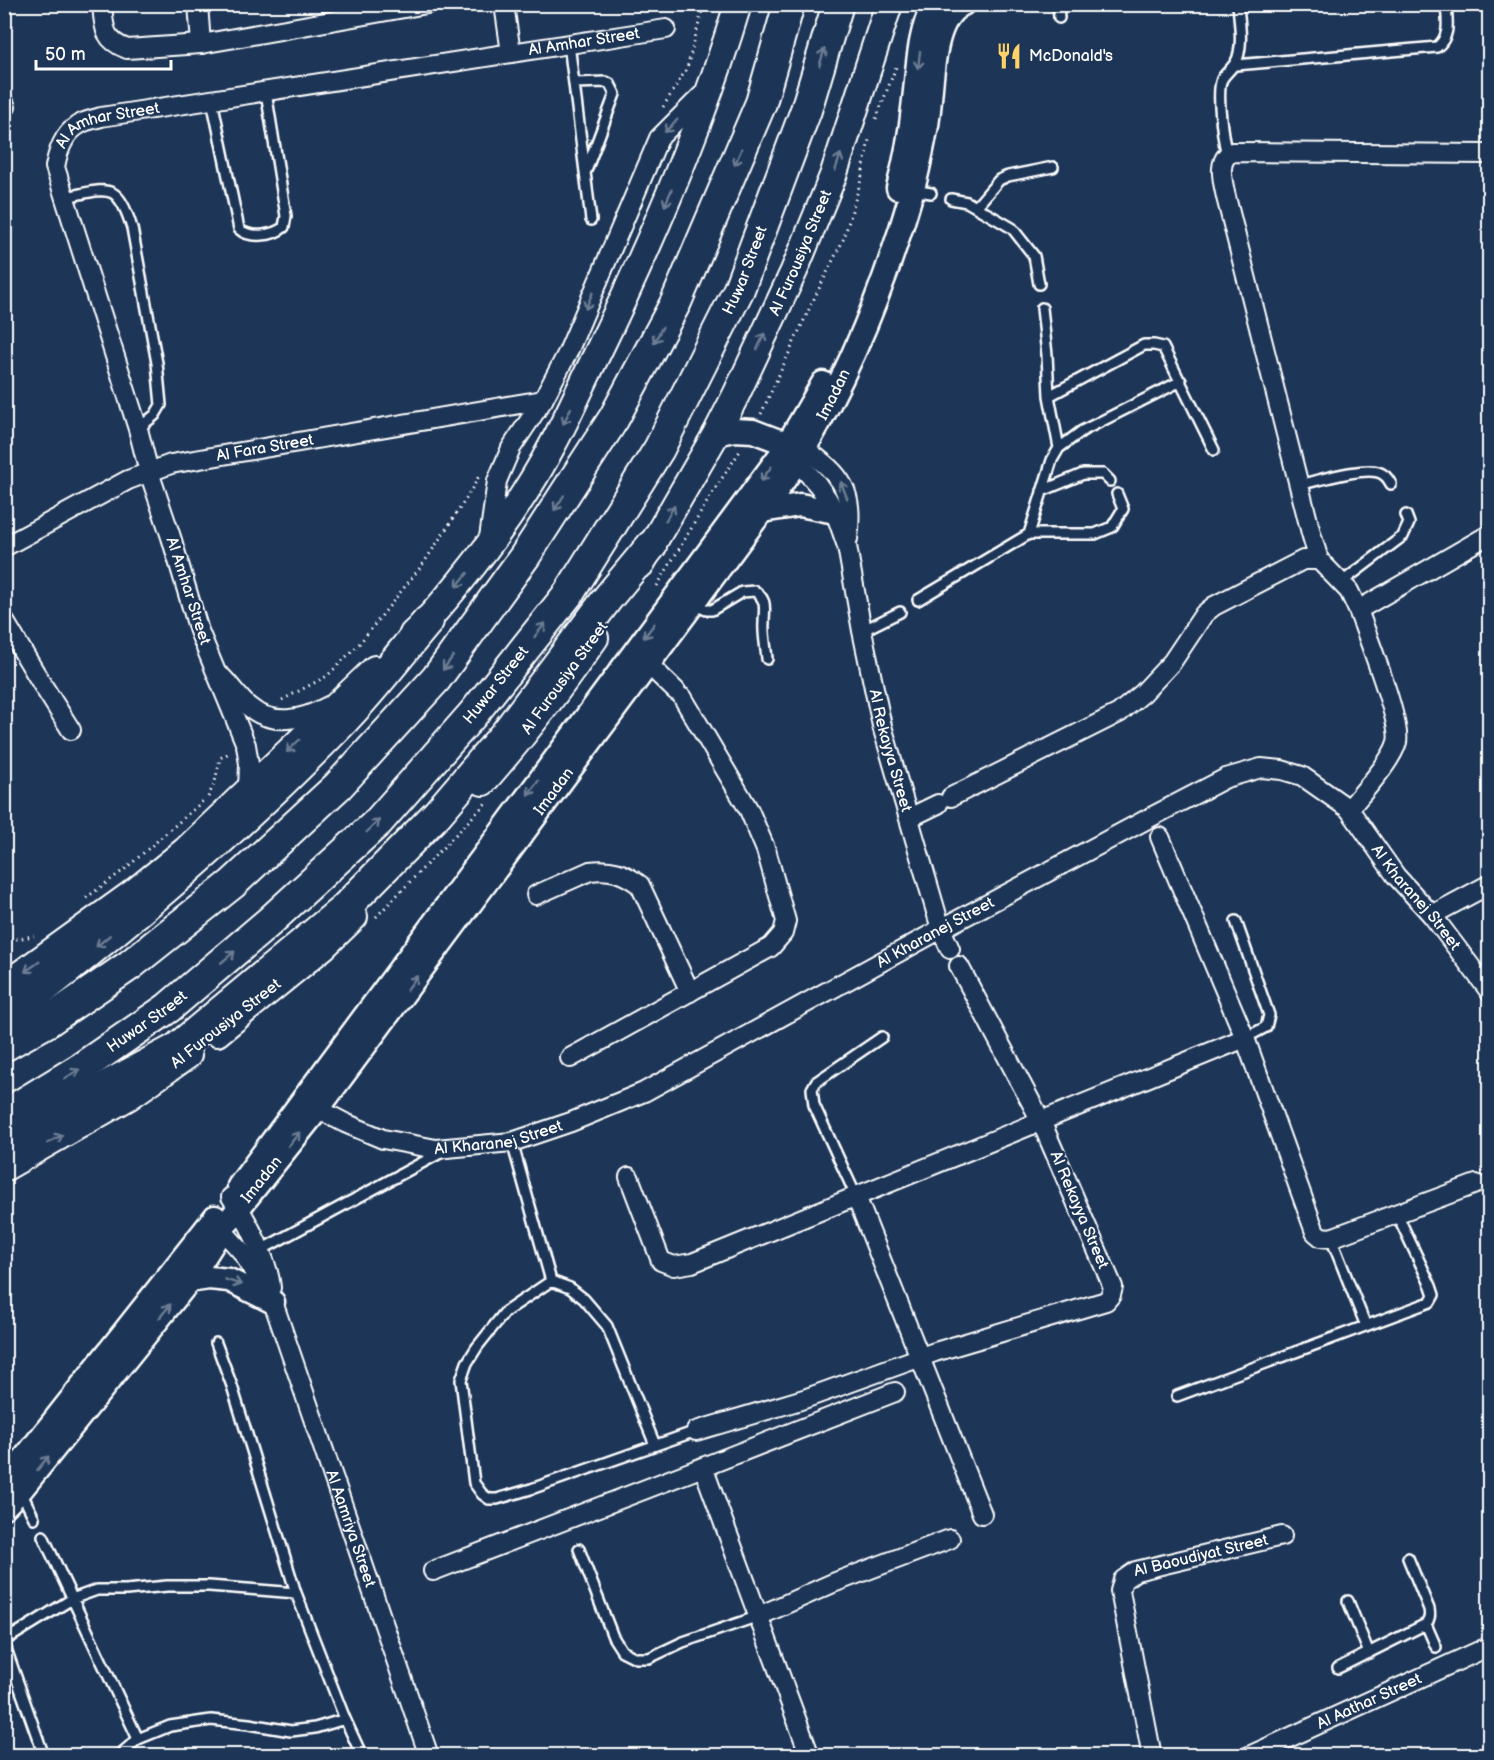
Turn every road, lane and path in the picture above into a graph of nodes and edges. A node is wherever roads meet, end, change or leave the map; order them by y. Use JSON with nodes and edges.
{"nodes":[{"id":1,"x":102,"y":4,"type":"edge"},
{"id":2,"x":198,"y":4,"type":"edge"},
{"id":3,"x":428,"y":4,"type":"edge"},
{"id":4,"x":504,"y":4,"type":"edge"},
{"id":5,"x":704,"y":4,"type":"edge"},
{"id":6,"x":738,"y":4,"type":"edge"},
{"id":7,"x":789,"y":4,"type":"edge"},
{"id":8,"x":838,"y":4,"type":"edge"},
{"id":9,"x":889,"y":4,"type":"edge"},
{"id":10,"x":934,"y":4,"type":"edge"},
{"id":11,"x":963,"y":4,"type":"edge"},
{"id":12,"x":1058,"y":4,"type":"edge"},
{"id":13,"x":1238,"y":4,"type":"edge"},
{"id":14,"x":1446,"y":4,"type":"edge"},
{"id":15,"x":352,"y":11,"type":"edge"},
{"id":16,"x":1059,"y":18,"type":"dead end"},
{"id":17,"x":666,"y":29,"type":"dead end"},
{"id":18,"x":201,"y":44,"type":"junction"},
{"id":19,"x":569,"y":44,"type":"junction"},
{"id":20,"x":511,"y":53,"type":"junction"},
{"id":21,"x":1236,"y":65,"type":"junction"},
{"id":22,"x":574,"y":83,"type":"junction"},
{"id":23,"x":712,"y":84,"type":"junction"},
{"id":24,"x":266,"y":92,"type":"junction"},
{"id":25,"x":212,"y":100,"type":"junction"},
{"id":26,"x":658,"y":114,"type":"dead end"},
{"id":27,"x":1490,"y":154,"type":"edge"},
{"id":28,"x":1227,"y":155,"type":"junction"},
{"id":29,"x":1053,"y":167,"type":"dead end"},
{"id":30,"x":585,"y":173,"type":"junction"},
{"id":31,"x":65,"y":197,"type":"junction"},
{"id":32,"x":951,"y":199,"type":"dead end"},
{"id":33,"x":976,"y":207,"type":"junction"},
{"id":34,"x":591,"y":220,"type":"dead end"},
{"id":35,"x":1039,"y":284,"type":"dead end"},
{"id":36,"x":1042,"y":308,"type":"dead end"},
{"id":37,"x":1181,"y":381,"type":"junction"},
{"id":38,"x":736,"y":395,"type":"junction"},
{"id":39,"x":1049,"y":396,"type":"junction"},
{"id":40,"x":543,"y":399,"type":"junction"},
{"id":41,"x":138,"y":429,"type":"junction"},
{"id":42,"x":753,"y":431,"type":"junction"},
{"id":43,"x":716,"y":434,"type":"junction"},
{"id":44,"x":791,"y":448,"type":"junction"},
{"id":45,"x":1059,"y":448,"type":"junction"},
{"id":46,"x":1214,"y":450,"type":"dead end"},
{"id":47,"x":482,"y":470,"type":"dead end"},
{"id":48,"x":149,"y":472,"type":"junction"},
{"id":49,"x":1110,"y":481,"type":"dead end"},
{"id":50,"x":1391,"y":484,"type":"dead end"},
{"id":51,"x":1298,"y":485,"type":"junction"},
{"id":52,"x":1042,"y":491,"type":"junction"},
{"id":53,"x":1117,"y":494,"type":"dead end"},
{"id":54,"x":762,"y":511,"type":"junction"},
{"id":55,"x":835,"y":512,"type":"junction"},
{"id":56,"x":1406,"y":515,"type":"dead end"},
{"id":57,"x":1029,"y":534,"type":"junction"},
{"id":58,"x":1490,"y":534,"type":"edge"},
{"id":59,"x":651,"y":546,"type":"junction"},
{"id":60,"x":847,"y":546,"type":"junction"},
{"id":61,"x":4,"y":547,"type":"edge"},
{"id":62,"x":488,"y":547,"type":"junction"},
{"id":63,"x":1319,"y":560,"type":"junction"},
{"id":64,"x":1342,"y":582,"type":"junction"},
{"id":65,"x":918,"y":600,"type":"dead end"},
{"id":66,"x":693,"y":604,"type":"junction"},
{"id":67,"x":1358,"y":610,"type":"junction"},
{"id":68,"x":900,"y":612,"type":"dead end"},
{"id":69,"x":4,"y":620,"type":"edge"},
{"id":70,"x":428,"y":621,"type":"junction"},
{"id":71,"x":862,"y":631,"type":"junction"},
{"id":72,"x":767,"y":659,"type":"dead end"},
{"id":73,"x":648,"y":664,"type":"junction"},
{"id":74,"x":214,"y":670,"type":"junction"},
{"id":75,"x":344,"y":697,"type":"junction"},
{"id":76,"x":271,"y":719,"type":"junction"},
{"id":77,"x":71,"y":730,"type":"dead end"},
{"id":78,"x":246,"y":745,"type":"junction"},
{"id":79,"x":248,"y":789,"type":"junction"},
{"id":80,"x":1349,"y":809,"type":"junction"},
{"id":81,"x":909,"y":818,"type":"junction"},
{"id":82,"x":1160,"y":837,"type":"dead end"},
{"id":83,"x":1490,"y":884,"type":"edge"},
{"id":84,"x":536,"y":895,"type":"dead end"},
{"id":85,"x":80,"y":903,"type":"dead end"},
{"id":86,"x":1432,"y":915,"type":"junction"},
{"id":87,"x":1236,"y":921,"type":"dead end"},
{"id":88,"x":941,"y":929,"type":"junction"},
{"id":89,"x":34,"y":936,"type":"dead end"},
{"id":90,"x":4,"y":939,"type":"edge"},
{"id":91,"x":950,"y":949,"type":"dead end"},
{"id":92,"x":959,"y":966,"type":"dead end"},
{"id":93,"x":4,"y":986,"type":"edge"},
{"id":94,"x":690,"y":992,"type":"junction"},
{"id":95,"x":1490,"y":992,"type":"edge"},
{"id":96,"x":4,"y":1023,"type":"edge"},
{"id":97,"x":882,"y":1037,"type":"dead end"},
{"id":98,"x":1245,"y":1038,"type":"junction"},
{"id":99,"x":4,"y":1046,"type":"edge"},
{"id":100,"x":570,"y":1058,"type":"dead end"},
{"id":101,"x":311,"y":1103,"type":"junction"},
{"id":102,"x":4,"y":1115,"type":"edge"},
{"id":103,"x":1041,"y":1121,"type":"junction"},
{"id":104,"x":4,"y":1141,"type":"edge"},
{"id":105,"x":512,"y":1142,"type":"junction"},
{"id":106,"x":449,"y":1148,"type":"junction"},
{"id":107,"x":4,"y":1168,"type":"edge"},
{"id":108,"x":629,"y":1178,"type":"dead end"},
{"id":109,"x":1476,"y":1184,"type":"dead end"},
{"id":110,"x":856,"y":1196,"type":"junction"},
{"id":111,"x":235,"y":1202,"type":"junction"},
{"id":112,"x":1397,"y":1214,"type":"junction"},
{"id":113,"x":218,"y":1225,"type":"junction"},
{"id":114,"x":1331,"y":1238,"type":"junction"},
{"id":115,"x":260,"y":1251,"type":"junction"},
{"id":116,"x":189,"y":1281,"type":"junction"},
{"id":117,"x":551,"y":1281,"type":"junction"},
{"id":118,"x":273,"y":1302,"type":"junction"},
{"id":119,"x":1366,"y":1326,"type":"junction"},
{"id":120,"x":216,"y":1343,"type":"dead end"},
{"id":121,"x":921,"y":1356,"type":"junction"},
{"id":122,"x":895,"y":1392,"type":"dead end"},
{"id":123,"x":1177,"y":1396,"type":"dead end"},
{"id":124,"x":696,"y":1431,"type":"joint"},
{"id":125,"x":654,"y":1445,"type":"junction"},
{"id":126,"x":703,"y":1467,"type":"junction"},
{"id":127,"x":12,"y":1484,"type":"edge"},
{"id":128,"x":4,"y":1507,"type":"edge"},
{"id":129,"x":982,"y":1514,"type":"dead end"},
{"id":130,"x":34,"y":1518,"type":"dead end"},
{"id":131,"x":44,"y":1536,"type":"dead end"},
{"id":132,"x":1282,"y":1536,"type":"dead end"},
{"id":133,"x":950,"y":1539,"type":"dead end"},
{"id":134,"x":579,"y":1549,"type":"dead end"},
{"id":135,"x":1408,"y":1558,"type":"dead end"},
{"id":136,"x":433,"y":1571,"type":"dead end"},
{"id":137,"x":296,"y":1593,"type":"junction"},
{"id":138,"x":72,"y":1599,"type":"junction"},
{"id":139,"x":1348,"y":1601,"type":"dead end"},
{"id":140,"x":759,"y":1616,"type":"junction"},
{"id":141,"x":1426,"y":1624,"type":"junction"},
{"id":142,"x":4,"y":1642,"type":"edge"},
{"id":143,"x":1490,"y":1646,"type":"edge"},
{"id":144,"x":1436,"y":1647,"type":"dead end"},
{"id":145,"x":1369,"y":1653,"type":"junction"},
{"id":146,"x":1338,"y":1668,"type":"dead end"},
{"id":147,"x":345,"y":1719,"type":"junction"},
{"id":148,"x":138,"y":1739,"type":"junction"},
{"id":149,"x":44,"y":1755,"type":"edge"},
{"id":150,"x":118,"y":1755,"type":"edge"},
{"id":151,"x":362,"y":1755,"type":"edge"},
{"id":152,"x":429,"y":1755,"type":"edge"},
{"id":153,"x":810,"y":1755,"type":"edge"},
{"id":154,"x":1152,"y":1755,"type":"edge"},
{"id":155,"x":1249,"y":1755,"type":"edge"}],
"edges":[{"from":1,"to":18,"type":"street"},
{"from":2,"to":18,"type":"street"},
{"from":3,"to":15,"type":"street"},
{"from":4,"to":20,"type":"street"},
{"from":5,"to":26,"type":"path"},
{"from":6,"to":23,"type":"main road"},
{"from":7,"to":99,"type":"highway","one_way":true},
{"from":102,"to":8,"type":"highway","name":"Huwar Street","one_way":true},
{"from":38,"to":9,"type":"main road","name":"Al Furousiya Street","one_way":true},
{"from":10,"to":44,"type":"street","name":"Imadan","one_way":true},
{"from":11,"to":44,"type":"street","name":"Imadan"},
{"from":12,"to":16,"type":"lane"},
{"from":13,"to":21,"type":"lane"},
{"from":14,"to":21,"type":"lane"},
{"from":15,"to":18,"type":"street"},
{"from":17,"to":19,"type":"street","name":"Al Amhar Street"},
{"from":19,"to":20,"type":"street","name":"Al Amhar Street"},
{"from":19,"to":22,"type":"lane"},
{"from":20,"to":24,"type":"street","name":"Al Amhar Street"},
{"from":21,"to":28,"type":"lane"},
{"from":22,"to":30,"type":"lane"},
{"from":22,"to":30,"type":"lane"},
{"from":23,"to":40,"type":"street","one_way":true},
{"from":23,"to":62,"type":"main road","one_way":true},
{"from":24,"to":25,"type":"street","name":"Al Amhar Street"},
{"from":24,"to":25,"type":"lane"},
{"from":25,"to":31,"type":"street","name":"Al Amhar Street"},
{"from":27,"to":28,"type":"street"},
{"from":28,"to":51,"type":"street"},
{"from":29,"to":33,"type":"lane"},
{"from":30,"to":34,"type":"lane"},
{"from":31,"to":41,"type":"street","name":"Al Amhar Street"},
{"from":31,"to":41,"type":"lane"},
{"from":32,"to":33,"type":"lane"},
{"from":33,"to":35,"type":"lane"},
{"from":36,"to":39,"type":"lane"},
{"from":37,"to":39,"type":"lane"},
{"from":37,"to":45,"type":"lane"},
{"from":37,"to":46,"type":"lane"},
{"from":38,"to":42,"type":"street"},
{"from":38,"to":43,"type":"main road","name":"Al Furousiya Street"},
{"from":39,"to":45,"type":"lane"},
{"from":40,"to":48,"type":"street","name":"Al Fara Street"},
{"from":40,"to":62,"type":"street"},
{"from":41,"to":48,"type":"street","name":"Al Amhar Street"},
{"from":42,"to":43,"type":"street","name":"Al Rekayya Street"},
{"from":42,"to":44,"type":"street","name":"Al Rekayya Street"},
{"from":59,"to":43,"type":"main road","name":"Al Furousiya Street","one_way":true},
{"from":44,"to":54,"type":"street","name":"Imadan"},
{"from":44,"to":55,"type":"street","name":"Al Rekayya Street"},
{"from":60,"to":44,"type":"street","name":"Al Rekayya Street","one_way":true},
{"from":44,"to":101,"type":"street","name":"Imadan","one_way":true},
{"from":45,"to":52,"type":"lane"},
{"from":47,"to":76,"type":"path"},
{"from":48,"to":61,"type":"street","name":"Al Fara Street"},
{"from":48,"to":74,"type":"street","name":"Al Amhar Street"},
{"from":49,"to":52,"type":"lane"},
{"from":50,"to":51,"type":"lane"},
{"from":51,"to":63,"type":"street"},
{"from":52,"to":57,"type":"lane"},
{"from":53,"to":57,"type":"lane"},
{"from":54,"to":55,"type":"street"},
{"from":54,"to":66,"type":"street","name":"Imadan"},
{"from":55,"to":60,"type":"street","name":"Al Rekayya Street"},
{"from":56,"to":64,"type":"lane"},
{"from":57,"to":65,"type":"lane"},
{"from":58,"to":67,"type":"street"},
{"from":59,"to":104,"type":"highway"},
{"from":107,"to":59,"type":"main road","name":"Al Furousiya Street","one_way":true},
{"from":60,"to":71,"type":"street","name":"Al Rekayya Street"},
{"from":62,"to":70,"type":"main road","one_way":true},
{"from":63,"to":64,"type":"street"},
{"from":63,"to":81,"type":"street"},
{"from":64,"to":67,"type":"street"},
{"from":66,"to":72,"type":"lane"},
{"from":66,"to":73,"type":"street","name":"Imadan"},
{"from":67,"to":80,"type":"street"},
{"from":68,"to":71,"type":"lane"},
{"from":69,"to":77,"type":"street"},
{"from":70,"to":75,"type":"main road"},
{"from":70,"to":96,"type":"highway","one_way":true},
{"from":71,"to":81,"type":"street","name":"Al Rekayya Street"},
{"from":73,"to":94,"type":"street"},
{"from":101,"to":73,"type":"street","name":"Imadan","one_way":true},
{"from":74,"to":76,"type":"street","name":"Al Amhar Street"},
{"from":74,"to":78,"type":"street","name":"Al Amhar Street"},
{"from":75,"to":76,"type":"street"},
{"from":75,"to":79,"type":"main road","one_way":true},
{"from":78,"to":79,"type":"street","name":"Al Amhar Street"},
{"from":78,"to":85,"type":"path"},
{"from":79,"to":93,"type":"main road","one_way":true},
{"from":80,"to":86,"type":"street","name":"Al Kharanej Street"},
{"from":80,"to":88,"type":"street","name":"Al Kharanej Street"},
{"from":81,"to":88,"type":"street","name":"Al Rekayya Street"},
{"from":82,"to":98,"type":"street"},
{"from":83,"to":86,"type":"street"},
{"from":84,"to":94,"type":"street"},
{"from":86,"to":95,"type":"street","name":"Al Kharanej Street"},
{"from":87,"to":98,"type":"lane"},
{"from":88,"to":91,"type":"street","name":"Al Rekayya Street"},
{"from":88,"to":105,"type":"street","name":"Al Kharanej Street"},
{"from":89,"to":90,"type":"path"},
{"from":92,"to":103,"type":"street","name":"Al Rekayya Street"},
{"from":94,"to":100,"type":"street"},
{"from":97,"to":110,"type":"lane"},
{"from":98,"to":103,"type":"street"},
{"from":98,"to":114,"type":"street"},
{"from":101,"to":106,"type":"street","name":"Al Kharanej Street"},
{"from":101,"to":111,"type":"street","name":"Imadan"},
{"from":103,"to":110,"type":"street"},
{"from":103,"to":121,"type":"street","name":"Al Rekayya Street"},
{"from":105,"to":106,"type":"street","name":"Al Kharanej Street"},
{"from":105,"to":117,"type":"lane"},
{"from":106,"to":115,"type":"lane"},
{"from":108,"to":110,"type":"street"},
{"from":109,"to":112,"type":"street"},
{"from":110,"to":121,"type":"street"},
{"from":111,"to":113,"type":"street","name":"Imadan"},
{"from":111,"to":115,"type":"street","name":"Al Aamriya Street"},
{"from":112,"to":114,"type":"street"},
{"from":112,"to":119,"type":"lane"},
{"from":113,"to":116,"type":"street","name":"Imadan"},
{"from":113,"to":118,"type":"street","name":"Al Aamriya Street"},
{"from":113,"to":127,"type":"street","name":"Imadan"},
{"from":114,"to":119,"type":"lane"},
{"from":115,"to":118,"type":"street","name":"Al Aamriya Street"},
{"from":116,"to":118,"type":"street","one_way":true},
{"from":127,"to":116,"type":"street","name":"Imadan","one_way":true},
{"from":117,"to":125,"type":"lane"},
{"from":117,"to":125,"type":"lane"},
{"from":118,"to":152,"type":"street","name":"Al Aamriya Street"},
{"from":119,"to":123,"type":"lane"},
{"from":120,"to":137,"type":"lane"},
{"from":121,"to":124,"type":"street"},
{"from":121,"to":129,"type":"street"},
{"from":122,"to":126,"type":"street"},
{"from":124,"to":125,"type":"lane"},
{"from":126,"to":136,"type":"street"},
{"from":126,"to":140,"type":"street"},
{"from":127,"to":128,"type":"street","name":"Imadan"},
{"from":127,"to":130,"type":"lane"},
{"from":131,"to":138,"type":"lane"},
{"from":132,"to":154,"type":"street","name":"Al Baoudiyat Street"},
{"from":133,"to":140,"type":"street"},
{"from":134,"to":140,"type":"lane"},
{"from":135,"to":141,"type":"lane"},
{"from":137,"to":138,"type":"lane"},
{"from":137,"to":147,"type":"lane"},
{"from":138,"to":142,"type":"lane"},
{"from":138,"to":148,"type":"lane"},
{"from":139,"to":145,"type":"lane"},
{"from":140,"to":153,"type":"street"},
{"from":141,"to":144,"type":"lane"},
{"from":141,"to":145,"type":"lane"},
{"from":142,"to":149,"type":"lane"},
{"from":143,"to":155,"type":"street","name":"Al Aathar Street"},
{"from":145,"to":146,"type":"lane"},
{"from":147,"to":148,"type":"lane"},
{"from":147,"to":151,"type":"lane"},
{"from":148,"to":150,"type":"lane"}]}
